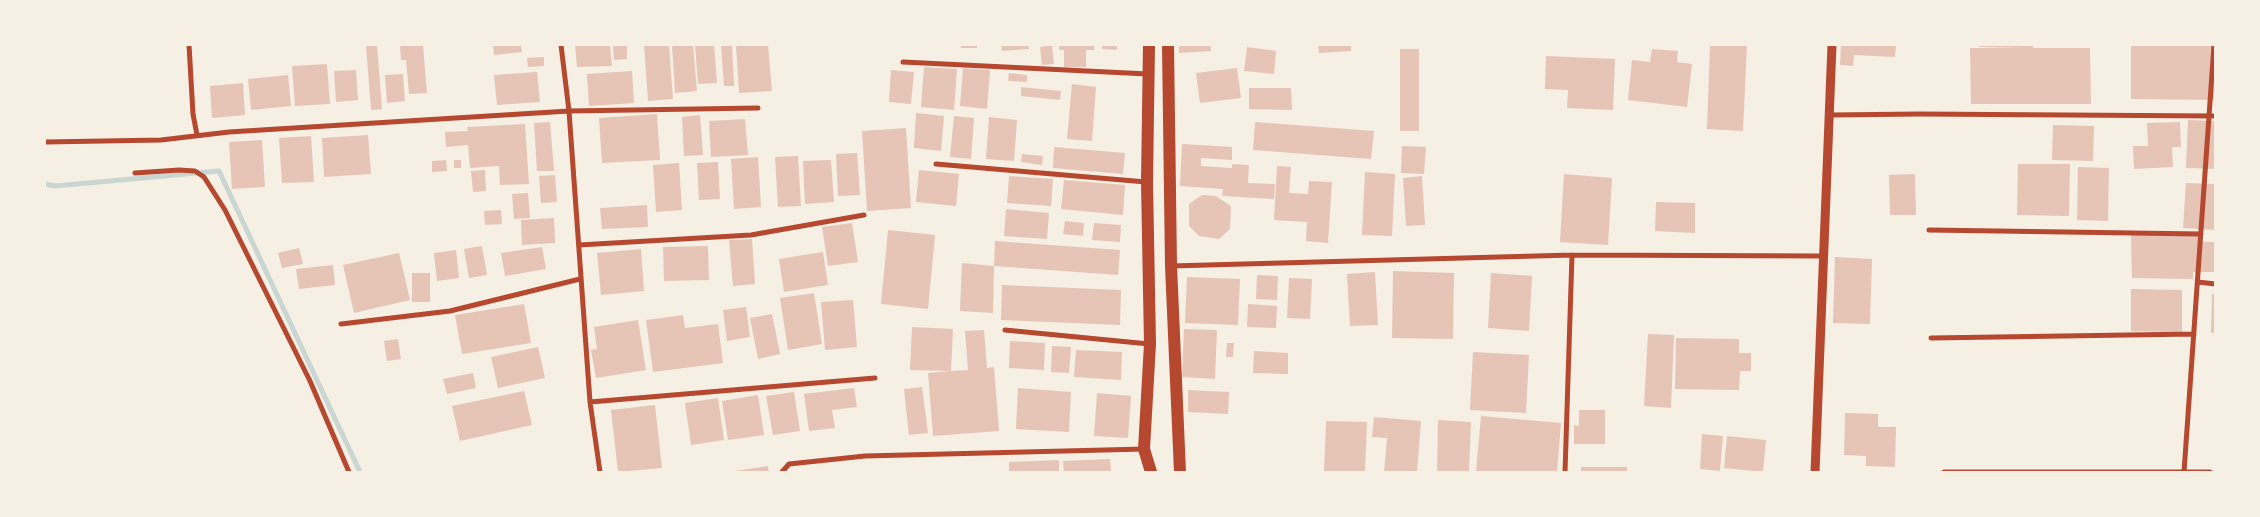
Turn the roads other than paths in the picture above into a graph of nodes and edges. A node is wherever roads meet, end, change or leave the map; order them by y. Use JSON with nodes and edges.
{"nodes":[{"id":1,"x":189,"y":45,"type":"edge"},
{"id":2,"x":562,"y":45,"type":"edge"},
{"id":3,"x":1148,"y":45,"type":"edge"},
{"id":4,"x":1168,"y":45,"type":"edge"},
{"id":5,"x":1832,"y":45,"type":"edge"},
{"id":6,"x":2214,"y":45,"type":"edge"},
{"id":7,"x":903,"y":62,"type":"dead end"},
{"id":8,"x":1148,"y":74,"type":"junction"},
{"id":9,"x":758,"y":108,"type":"dead end"},
{"id":10,"x":569,"y":111,"type":"junction"},
{"id":11,"x":1830,"y":115,"type":"junction"},
{"id":12,"x":2212,"y":116,"type":"edge"},
{"id":13,"x":196,"y":135,"type":"junction"},
{"id":14,"x":45,"y":142,"type":"edge"},
{"id":15,"x":936,"y":164,"type":"dead end"},
{"id":16,"x":134,"y":173,"type":"dead end"},
{"id":17,"x":1147,"y":182,"type":"junction"},
{"id":18,"x":864,"y":215,"type":"dead end"},
{"id":19,"x":1929,"y":230,"type":"dead end"},
{"id":20,"x":2201,"y":234,"type":"junction"},
{"id":21,"x":579,"y":245,"type":"junction"},
{"id":22,"x":1572,"y":255,"type":"junction"},
{"id":23,"x":1825,"y":256,"type":"junction"},
{"id":24,"x":1171,"y":266,"type":"junction"},
{"id":25,"x":580,"y":279,"type":"junction"},
{"id":26,"x":2198,"y":282,"type":"junction"},
{"id":27,"x":2215,"y":284,"type":"edge"},
{"id":28,"x":341,"y":324,"type":"dead end"},
{"id":29,"x":1005,"y":330,"type":"dead end"},
{"id":30,"x":2194,"y":334,"type":"junction"},
{"id":31,"x":1931,"y":338,"type":"dead end"},
{"id":32,"x":1150,"y":344,"type":"junction"},
{"id":33,"x":875,"y":378,"type":"dead end"},
{"id":34,"x":590,"y":402,"type":"junction"},
{"id":35,"x":1144,"y":449,"type":"junction"},
{"id":36,"x":2184,"y":471,"type":"edge"},
{"id":37,"x":349,"y":472,"type":"edge"},
{"id":38,"x":600,"y":472,"type":"edge"},
{"id":39,"x":782,"y":472,"type":"edge"},
{"id":40,"x":1151,"y":472,"type":"edge"},
{"id":41,"x":1180,"y":472,"type":"edge"},
{"id":42,"x":1566,"y":472,"type":"edge"},
{"id":43,"x":1815,"y":472,"type":"edge"},
{"id":44,"x":1944,"y":472,"type":"edge"},
{"id":45,"x":2210,"y":472,"type":"edge"}],
"edges":[{"from":1,"to":13,"type":"street"},
{"from":2,"to":10,"type":"street"},
{"from":3,"to":8,"type":"highway"},
{"from":4,"to":24,"type":"highway"},
{"from":5,"to":11,"type":"street"},
{"from":6,"to":12,"type":"street"},
{"from":7,"to":8,"type":"street"},
{"from":8,"to":17,"type":"highway"},
{"from":9,"to":10,"type":"street"},
{"from":10,"to":13,"type":"street"},
{"from":10,"to":21,"type":"street"},
{"from":11,"to":12,"type":"street"},
{"from":11,"to":23,"type":"street"},
{"from":12,"to":20,"type":"street"},
{"from":13,"to":14,"type":"street"},
{"from":15,"to":17,"type":"street"},
{"from":16,"to":37,"type":"street"},
{"from":17,"to":32,"type":"highway"},
{"from":18,"to":21,"type":"street"},
{"from":19,"to":20,"type":"street"},
{"from":20,"to":26,"type":"street"},
{"from":21,"to":25,"type":"street"},
{"from":22,"to":23,"type":"street"},
{"from":22,"to":24,"type":"street"},
{"from":22,"to":42,"type":"street"},
{"from":23,"to":43,"type":"street"},
{"from":24,"to":41,"type":"highway"},
{"from":25,"to":28,"type":"street"},
{"from":25,"to":34,"type":"street"},
{"from":26,"to":27,"type":"street"},
{"from":26,"to":30,"type":"street"},
{"from":29,"to":32,"type":"street"},
{"from":30,"to":31,"type":"street"},
{"from":30,"to":36,"type":"street"},
{"from":32,"to":35,"type":"highway"},
{"from":33,"to":34,"type":"street"},
{"from":34,"to":38,"type":"street"},
{"from":35,"to":39,"type":"street"},
{"from":35,"to":40,"type":"highway"},
{"from":36,"to":44,"type":"street"},
{"from":36,"to":45,"type":"street"}]}
